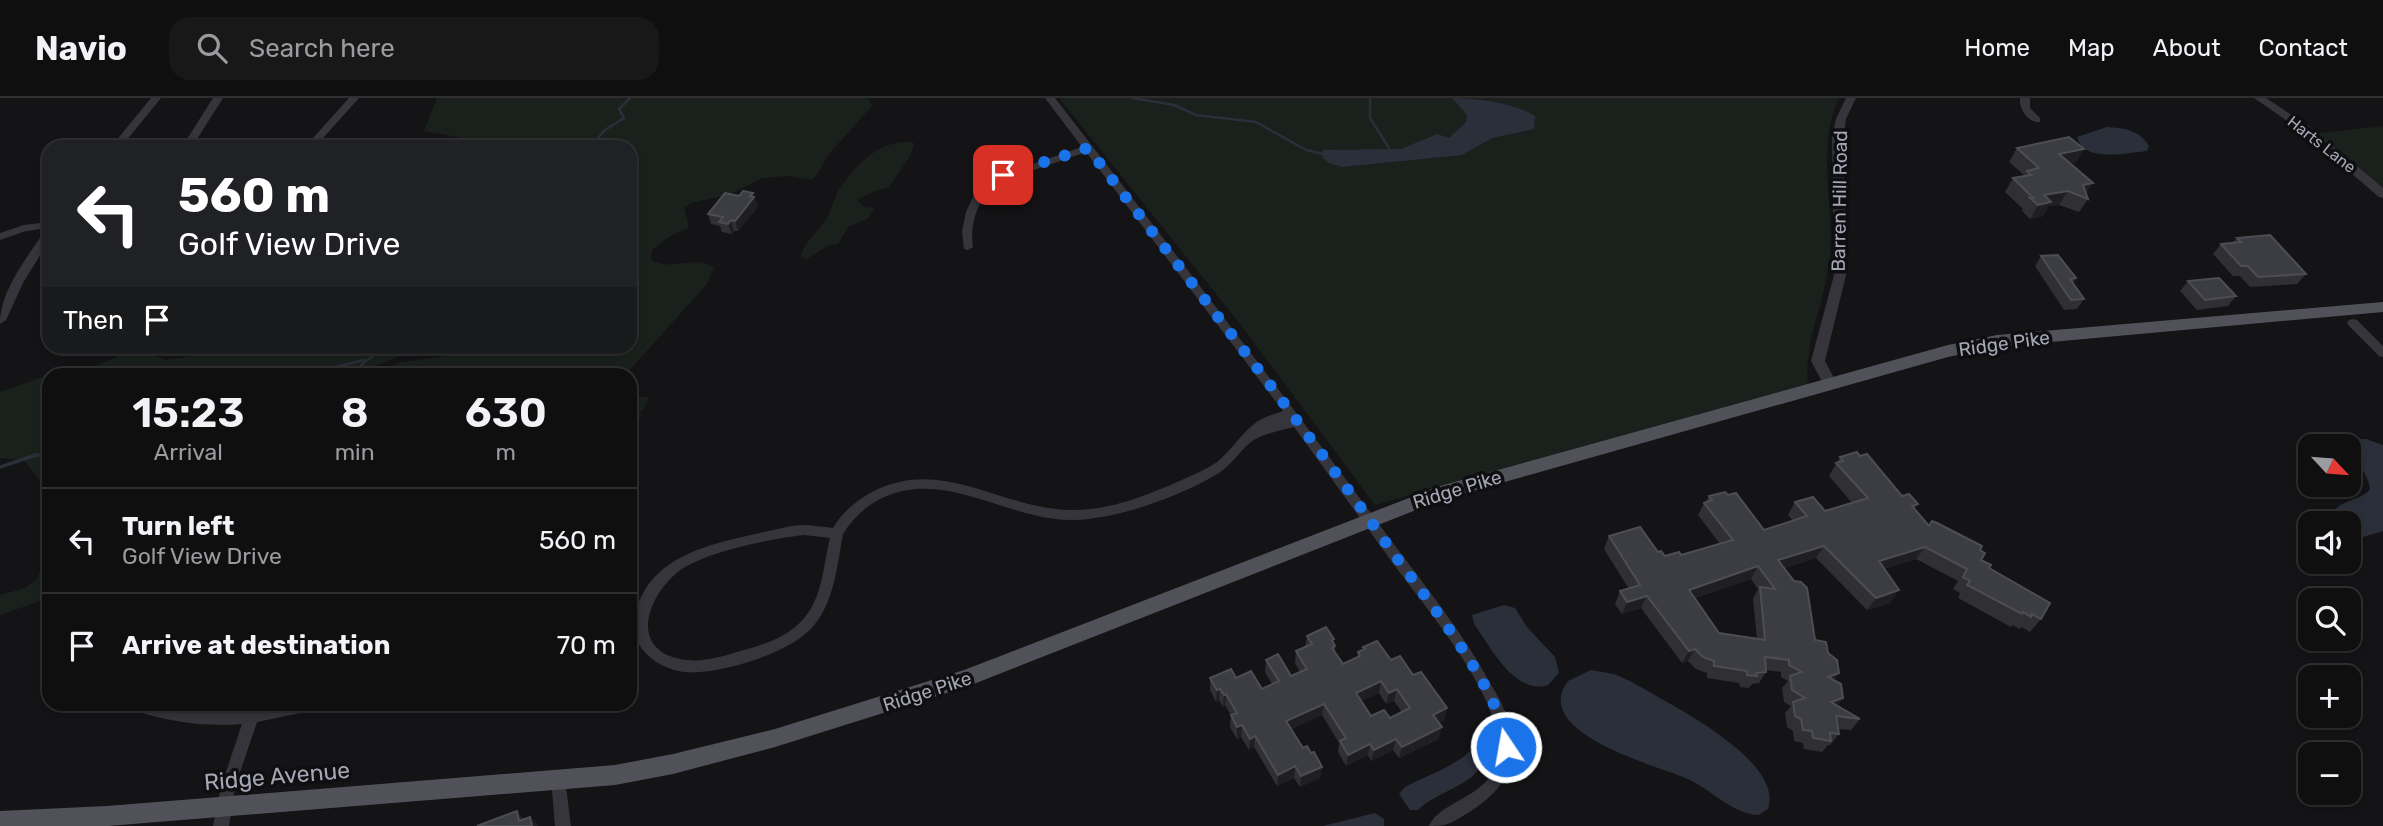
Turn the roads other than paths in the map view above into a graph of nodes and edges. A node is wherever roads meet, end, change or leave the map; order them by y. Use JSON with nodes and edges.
{"nodes":[{"id":1,"x":156,"y":98,"type":"edge"},
{"id":2,"x":218,"y":98,"type":"edge"},
{"id":3,"x":354,"y":98,"type":"edge"},
{"id":4,"x":1049,"y":98,"type":"edge"},
{"id":5,"x":1851,"y":98,"type":"edge"},
{"id":6,"x":2025,"y":98,"type":"edge"},
{"id":7,"x":2259,"y":98,"type":"edge"},
{"id":8,"x":2037,"y":120,"type":"dead end"},
{"id":9,"x":122,"y":140,"type":"edge"},
{"id":10,"x":191,"y":140,"type":"edge"},
{"id":11,"x":316,"y":140,"type":"edge"},
{"id":12,"x":1088,"y":148,"type":"junction"},
{"id":13,"x":2383,"y":194,"type":"edge"},
{"id":14,"x":42,"y":226,"type":"edge"},
{"id":15,"x":0,"y":237,"type":"edge"},
{"id":16,"x":42,"y":243,"type":"edge"},
{"id":17,"x":968,"y":247,"type":"dead end"},
{"id":18,"x":2383,"y":307,"type":"edge"},
{"id":19,"x":0,"y":320,"type":"edge"},
{"id":20,"x":2353,"y":323,"type":"dead end"},
{"id":21,"x":2383,"y":353,"type":"edge"},
{"id":22,"x":1830,"y":384,"type":"junction"},
{"id":23,"x":1295,"y":417,"type":"junction"},
{"id":24,"x":1370,"y":519,"type":"junction"},
{"id":25,"x":837,"y":534,"type":"junction"},
{"id":26,"x":154,"y":711,"type":"edge"},
{"id":27,"x":281,"y":711,"type":"edge"},
{"id":28,"x":252,"y":717,"type":"junction"},
{"id":29,"x":558,"y":779,"type":"junction"},
{"id":30,"x":223,"y":816,"type":"edge"},
{"id":31,"x":0,"y":821,"type":"edge"},
{"id":32,"x":563,"y":826,"type":"edge"},
{"id":33,"x":1437,"y":826,"type":"edge"}],
"edges":[{"from":1,"to":9,"type":"street"},
{"from":2,"to":10,"type":"street"},
{"from":3,"to":11,"type":"street"},
{"from":4,"to":12,"type":"street"},
{"from":5,"to":22,"type":"street","name":"Barren Hill Road"},
{"from":6,"to":8,"type":"street"},
{"from":7,"to":13,"type":"street","name":"Harts Lane"},
{"from":12,"to":17,"type":"street"},
{"from":12,"to":23,"type":"street"},
{"from":14,"to":15,"type":"street"},
{"from":16,"to":19,"type":"street"},
{"from":18,"to":22,"type":"main road","name":"Ridge Pike"},
{"from":20,"to":21,"type":"street"},
{"from":22,"to":24,"type":"main road","name":"Ridge Pike"},
{"from":23,"to":24,"type":"street"},
{"from":23,"to":25,"type":"street"},
{"from":24,"to":29,"type":"main road","name":"Ridge Pike"},
{"from":24,"to":33,"type":"street"},
{"from":25,"to":25,"type":"street"},
{"from":26,"to":28,"type":"street"},
{"from":27,"to":28,"type":"street"},
{"from":28,"to":30,"type":"street"},
{"from":29,"to":30,"type":"main road","name":"Ridge Avenue"},
{"from":29,"to":32,"type":"street"},
{"from":30,"to":31,"type":"main road","name":"Ridge Avenue"}]}
